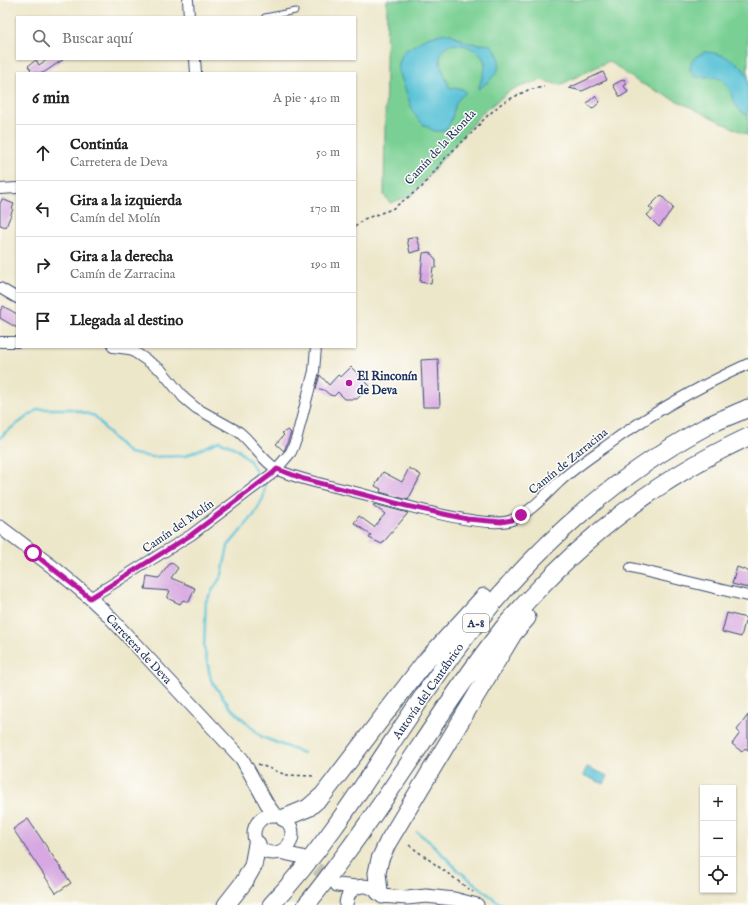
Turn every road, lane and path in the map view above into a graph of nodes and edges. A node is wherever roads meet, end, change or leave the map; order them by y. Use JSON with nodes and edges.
{"nodes":[{"id":1,"x":188,"y":0,"type":"edge"},
{"id":2,"x":295,"y":11,"type":"dead end"},
{"id":3,"x":190,"y":16,"type":"edge"},
{"id":4,"x":270,"y":16,"type":"edge"},
{"id":5,"x":195,"y":60,"type":"edge"},
{"id":6,"x":196,"y":72,"type":"edge"},
{"id":7,"x":544,"y":87,"type":"dead end"},
{"id":8,"x":16,"y":188,"type":"edge"},
{"id":9,"x":0,"y":189,"type":"edge"},
{"id":10,"x":356,"y":226,"type":"edge"},
{"id":11,"x":0,"y":288,"type":"edge"},
{"id":12,"x":16,"y":297,"type":"edge"},
{"id":13,"x":0,"y":342,"type":"edge"},
{"id":14,"x":16,"y":342,"type":"edge"},
{"id":15,"x":128,"y":348,"type":"edge"},
{"id":16,"x":316,"y":348,"type":"edge"},
{"id":17,"x":748,"y":364,"type":"edge"},
{"id":18,"x":748,"y":408,"type":"edge"},
{"id":19,"x":748,"y":437,"type":"edge"},
{"id":20,"x":748,"y":444,"type":"edge"},
{"id":21,"x":277,"y":469,"type":"junction"},
{"id":22,"x":579,"y":515,"type":"junction"},
{"id":23,"x":0,"y":527,"type":"edge"},
{"id":24,"x":631,"y":568,"type":"dead end"},
{"id":25,"x":748,"y":596,"type":"edge"},
{"id":26,"x":90,"y":598,"type":"junction"},
{"id":27,"x":259,"y":789,"type":"junction"},
{"id":28,"x":279,"y":817,"type":"junction"},
{"id":29,"x":259,"y":821,"type":"junction"},
{"id":30,"x":291,"y":838,"type":"junction"},
{"id":31,"x":257,"y":844,"type":"junction"},
{"id":32,"x":409,"y":845,"type":"dead end"},
{"id":33,"x":279,"y":852,"type":"junction"},
{"id":34,"x":381,"y":897,"type":"edge"},
{"id":35,"x":408,"y":898,"type":"junction"},
{"id":36,"x":477,"y":900,"type":"edge"},
{"id":37,"x":346,"y":903,"type":"edge"},
{"id":38,"x":226,"y":905,"type":"edge"},
{"id":39,"x":271,"y":905,"type":"edge"},
{"id":40,"x":306,"y":905,"type":"edge"},
{"id":41,"x":394,"y":905,"type":"edge"}],
"edges":[{"from":1,"to":3,"type":"street"},
{"from":2,"to":4,"type":"lane"},
{"from":5,"to":6,"type":"street"},
{"from":7,"to":10,"type":"path","name":"Camín de la Rionda"},
{"from":8,"to":9,"type":"street"},
{"from":11,"to":12,"type":"street"},
{"from":13,"to":14,"type":"street"},
{"from":15,"to":21,"type":"street"},
{"from":16,"to":21,"type":"street"},
{"from":17,"to":21,"type":"street","name":"Camín de Zarracina"},
{"from":18,"to":22,"type":"highway","name":"Autovía del Cantábrico","number":"A-8"},
{"from":19,"to":40,"type":"highway","name":"Autovía del Cantábrico","number":"A-8"},
{"from":20,"to":34,"type":"highway"},
{"from":21,"to":26,"type":"street","name":"Camín del Molín"},
{"from":22,"to":28,"type":"highway"},
{"from":22,"to":39,"type":"highway","name":"Autovía del Cantábrico","number":"A-8"},
{"from":23,"to":26,"type":"street","name":"Carretera de Deva"},
{"from":24,"to":25,"type":"street"},
{"from":26,"to":27,"type":"street","name":"Carretera de Deva"},
{"from":27,"to":28,"type":"street","name":"Carretera de Deva"},
{"from":27,"to":29,"type":"street","name":"Carretera de Deva"},
{"from":28,"to":29,"type":"street"},
{"from":28,"to":30,"type":"street"},
{"from":29,"to":31,"type":"street"},
{"from":30,"to":33,"type":"street"},
{"from":30,"to":33,"type":"street"},
{"from":31,"to":33,"type":"street"},
{"from":31,"to":38,"type":"highway"},
{"from":32,"to":36,"type":"path"},
{"from":34,"to":35,"type":"street"},
{"from":34,"to":37,"type":"street"},
{"from":35,"to":36,"type":"street"},
{"from":35,"to":41,"type":"street"}]}
